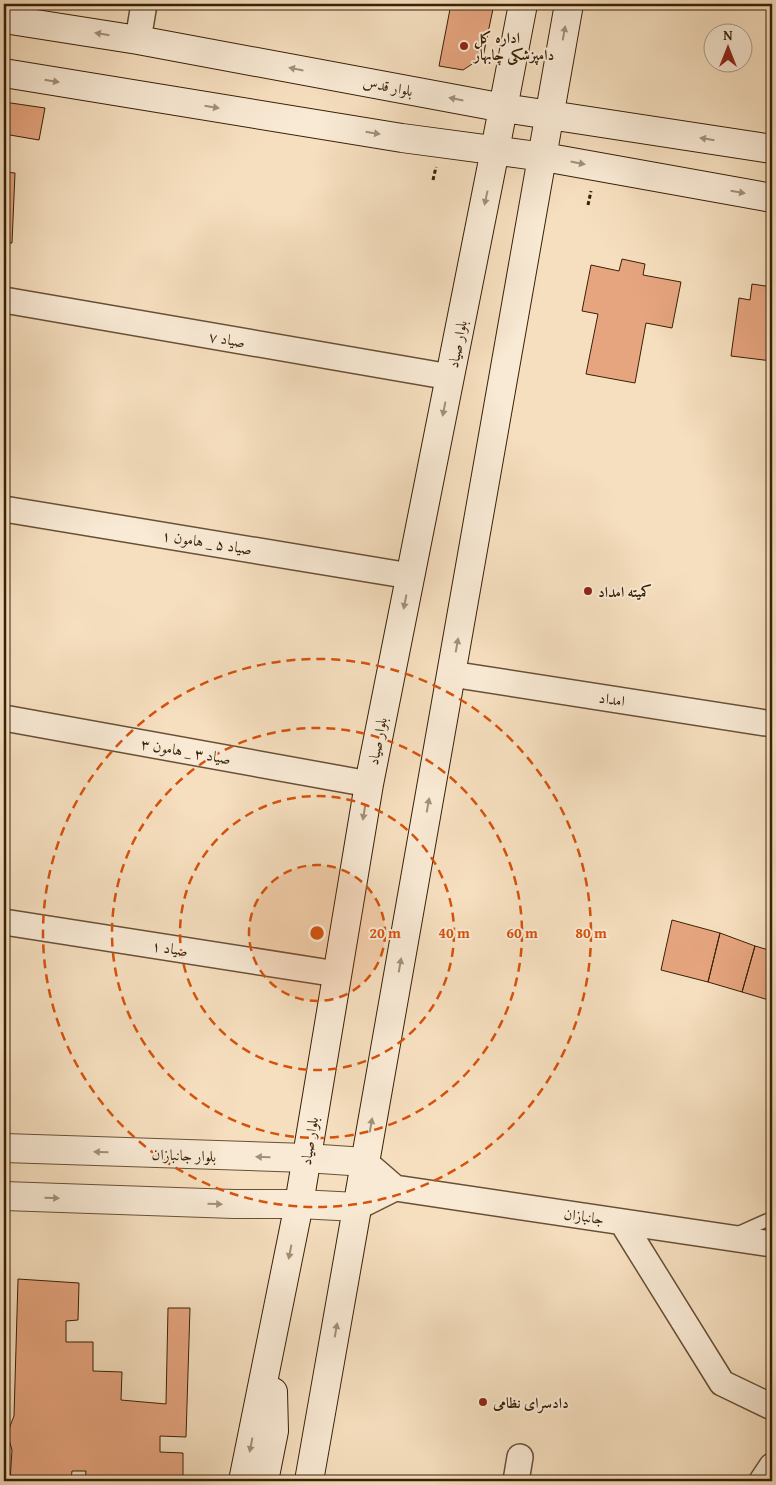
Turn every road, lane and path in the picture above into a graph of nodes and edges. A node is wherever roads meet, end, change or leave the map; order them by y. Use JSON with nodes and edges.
{"nodes":[{"id":1,"x":144,"y":4,"type":"edge"},
{"id":2,"x":523,"y":4,"type":"edge"},
{"id":3,"x":569,"y":4,"type":"edge"},
{"id":4,"x":4,"y":19,"type":"edge"},
{"id":5,"x":138,"y":40,"type":"junction"},
{"id":6,"x":4,"y":74,"type":"edge"},
{"id":7,"x":504,"y":108,"type":"junction"},
{"id":8,"x":550,"y":115,"type":"junction"},
{"id":9,"x":772,"y":149,"type":"edge"},
{"id":10,"x":496,"y":150,"type":"junction"},
{"id":11,"x":544,"y":157,"type":"junction"},
{"id":12,"x":772,"y":198,"type":"edge"},
{"id":13,"x":4,"y":300,"type":"edge"},
{"id":14,"x":450,"y":377,"type":"junction"},
{"id":15,"x":4,"y":509,"type":"edge"},
{"id":16,"x":410,"y":576,"type":"junction"},
{"id":17,"x":451,"y":674,"type":"junction"},
{"id":18,"x":4,"y":718,"type":"edge"},
{"id":19,"x":772,"y":724,"type":"edge"},
{"id":20,"x":369,"y":784,"type":"junction"},
{"id":21,"x":4,"y":922,"type":"edge"},
{"id":22,"x":337,"y":974,"type":"junction"},
{"id":23,"x":4,"y":1148,"type":"edge"},
{"id":24,"x":306,"y":1158,"type":"junction"},
{"id":25,"x":365,"y":1162,"type":"junction"},
{"id":26,"x":395,"y":1188,"type":"junction"},
{"id":27,"x":4,"y":1196,"type":"edge"},
{"id":28,"x":299,"y":1204,"type":"junction"},
{"id":29,"x":357,"y":1207,"type":"junction"},
{"id":30,"x":772,"y":1218,"type":"edge"},
{"id":31,"x":622,"y":1222,"type":"junction"},
{"id":32,"x":729,"y":1238,"type":"junction"},
{"id":33,"x":772,"y":1244,"type":"edge"},
{"id":34,"x":271,"y":1343,"type":"junction"},
{"id":35,"x":330,"y":1364,"type":"junction"},
{"id":36,"x":772,"y":1407,"type":"edge"},
{"id":37,"x":520,"y":1457,"type":"dead end"},
{"id":38,"x":772,"y":1466,"type":"edge"},
{"id":39,"x":244,"y":1481,"type":"edge"},
{"id":40,"x":264,"y":1481,"type":"edge"},
{"id":41,"x":290,"y":1481,"type":"edge"},
{"id":42,"x":309,"y":1481,"type":"edge"},
{"id":43,"x":516,"y":1481,"type":"edge"},
{"id":44,"x":762,"y":1481,"type":"edge"}],
"edges":[{"from":1,"to":5,"type":"street"},
{"from":2,"to":7,"type":"main road","name":"بلوار صیاد"},
{"from":8,"to":3,"type":"main road","one_way":true},
{"from":5,"to":4,"type":"main road","name":"بلوار قدس","one_way":true},
{"from":7,"to":5,"type":"main road","name":"بلوار قدس","one_way":true},
{"from":6,"to":10,"type":"main road","one_way":true},
{"from":7,"to":8,"type":"main road","name":"بلوار قدس"},
{"from":7,"to":10,"type":"main road","name":"بلوار صیاد"},
{"from":9,"to":8,"type":"main road","name":"بلوار قدس","one_way":true},
{"from":8,"to":11,"type":"main road"},
{"from":10,"to":11,"type":"main road"},
{"from":10,"to":14,"type":"main road","name":"بلوار صیاد","one_way":true},
{"from":11,"to":12,"type":"main road","one_way":true},
{"from":17,"to":11,"type":"main road","one_way":true},
{"from":13,"to":14,"type":"street","name":"صیاد ۷"},
{"from":14,"to":16,"type":"main road","name":"بلوار صیاد","one_way":true},
{"from":15,"to":16,"type":"street","name":"صیاد ۵ _ هامون ۱"},
{"from":16,"to":20,"type":"main road","name":"بلوار صیاد","one_way":true},
{"from":17,"to":19,"type":"street","name":"امداد"},
{"from":25,"to":17,"type":"main road","one_way":true},
{"from":18,"to":20,"type":"street","name":"صیاد ۳ _ هامون ۳"},
{"from":20,"to":22,"type":"main road","name":"بلوار صیاد","one_way":true},
{"from":21,"to":22,"type":"street","name":"صیاد ۱"},
{"from":22,"to":24,"type":"main road","name":"بلوار صیاد"},
{"from":24,"to":23,"type":"main road","name":"بلوار جانبازان","one_way":true},
{"from":24,"to":25,"type":"main road","name":"بلوار جانبازان"},
{"from":24,"to":28,"type":"main road","name":"بلوار صیاد"},
{"from":25,"to":26,"type":"street"},
{"from":25,"to":29,"type":"main road"},
{"from":26,"to":29,"type":"street"},
{"from":26,"to":31,"type":"street","name":"جانبازان"},
{"from":27,"to":28,"type":"main road","one_way":true},
{"from":28,"to":29,"type":"main road"},
{"from":28,"to":34,"type":"main road","name":"بلوار صیاد","one_way":true},
{"from":35,"to":29,"type":"main road","one_way":true},
{"from":30,"to":32,"type":"lane"},
{"from":31,"to":32,"type":"street","name":"جانبازان"},
{"from":31,"to":36,"type":"street"},
{"from":32,"to":33,"type":"street","name":"جانبازان"},
{"from":34,"to":39,"type":"main road","name":"بلوار صیاد","one_way":true},
{"from":34,"to":40,"type":"main road"},
{"from":35,"to":41,"type":"main road"},
{"from":35,"to":42,"type":"main road"},
{"from":37,"to":43,"type":"street"},
{"from":38,"to":44,"type":"street"}]}
